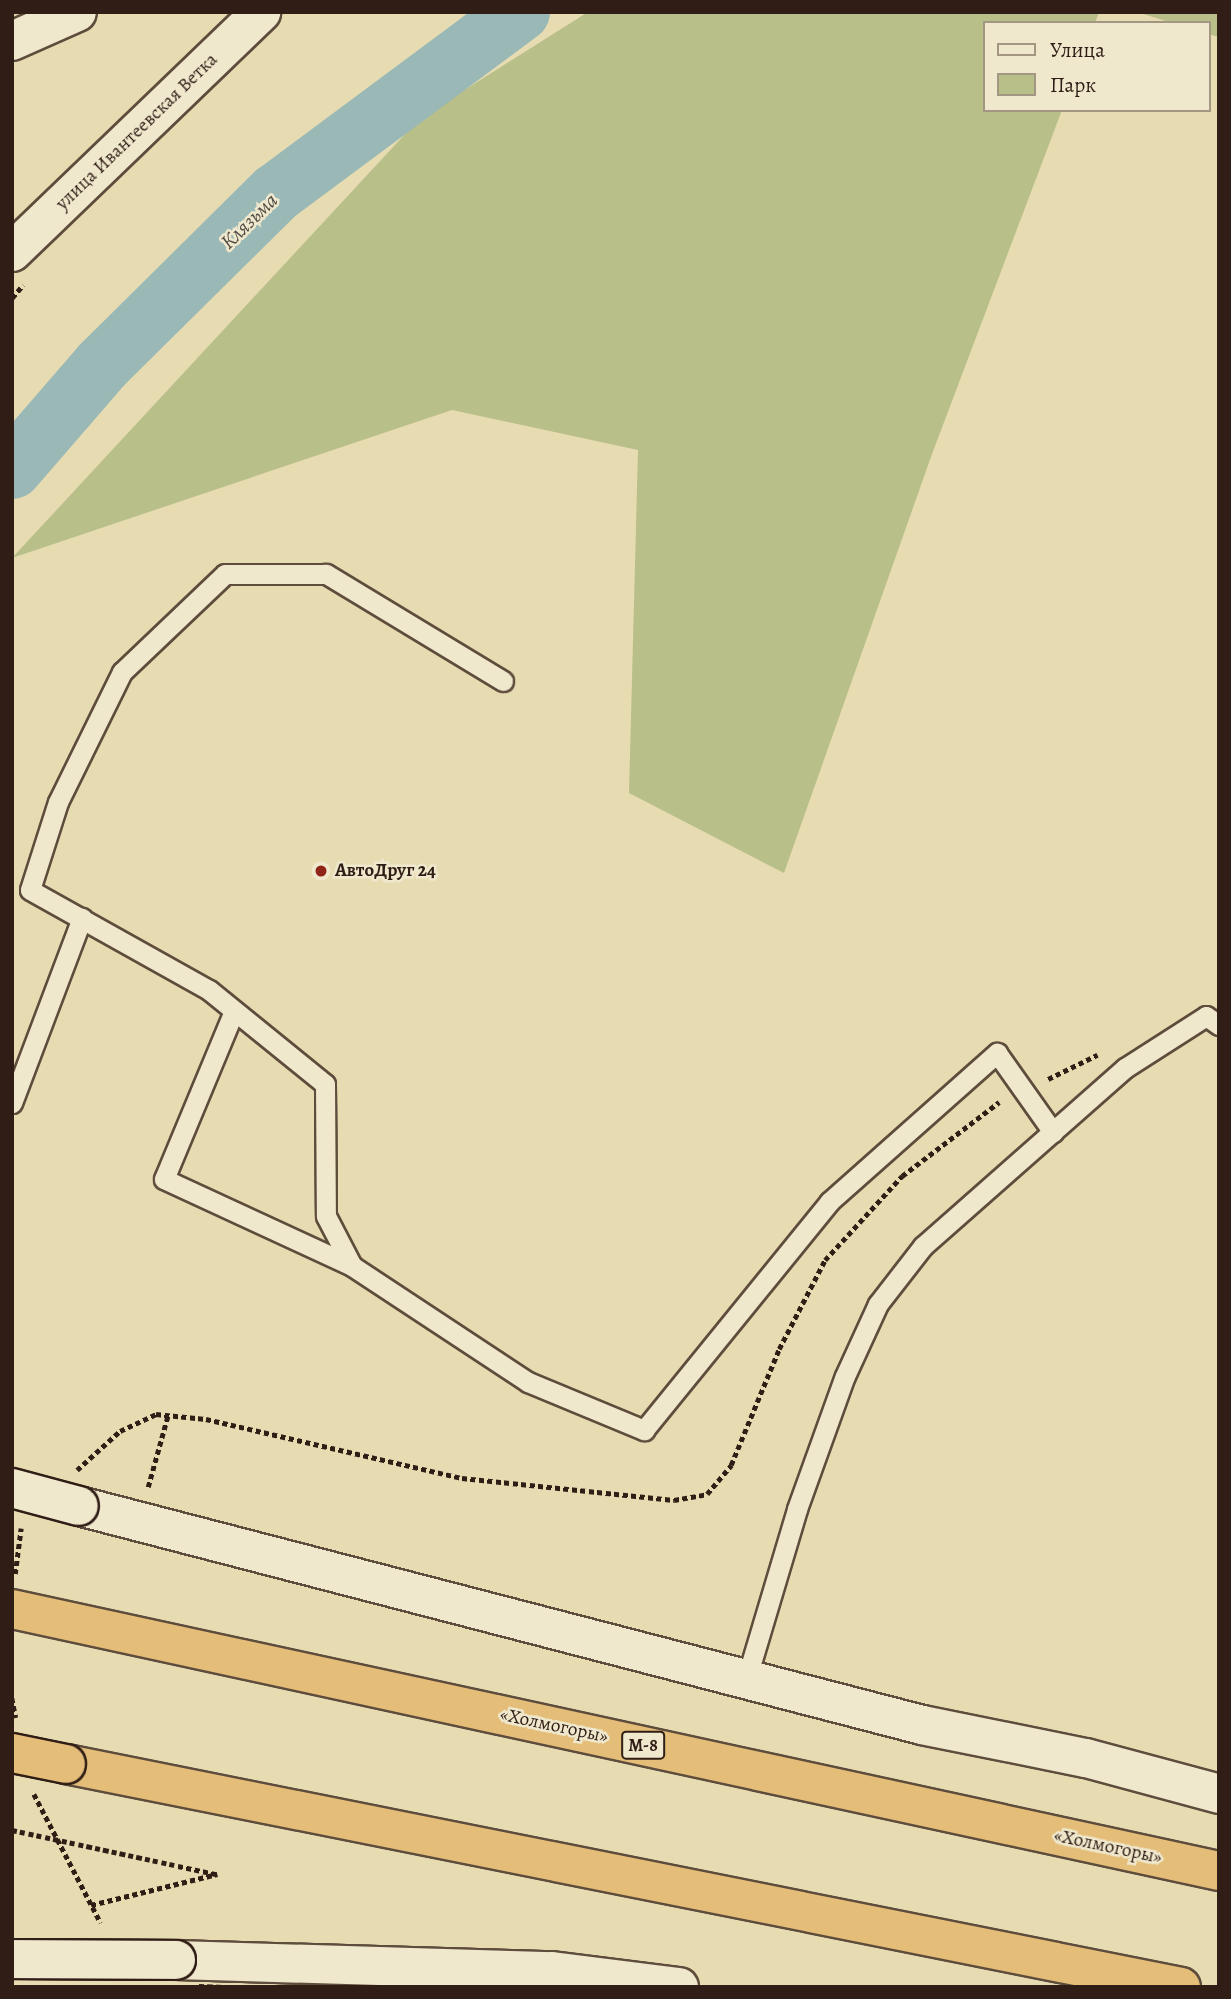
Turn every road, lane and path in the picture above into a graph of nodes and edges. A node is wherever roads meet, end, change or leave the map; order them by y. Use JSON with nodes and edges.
{"nodes":[{"id":1,"x":77,"y":12,"type":"edge"},
{"id":2,"x":261,"y":12,"type":"edge"},
{"id":3,"x":12,"y":41,"type":"edge"},
{"id":4,"x":12,"y":252,"type":"edge"},
{"id":5,"x":503,"y":681,"type":"dead end"},
{"id":6,"x":82,"y":918,"type":"junction"},
{"id":7,"x":234,"y":1011,"type":"junction"},
{"id":8,"x":1219,"y":1025,"type":"edge"},
{"id":9,"x":1107,"y":1050,"type":"dead end"},
{"id":10,"x":1024,"y":1090,"type":"junction"},
{"id":11,"x":12,"y":1103,"type":"edge"},
{"id":12,"x":1053,"y":1132,"type":"junction"},
{"id":13,"x":352,"y":1266,"type":"junction"},
{"id":14,"x":168,"y":1415,"type":"junction"},
{"id":15,"x":76,"y":1490,"type":"junction"},
{"id":16,"x":147,"y":1490,"type":"dead end"},
{"id":17,"x":17,"y":1504,"type":"edge"},
{"id":18,"x":13,"y":1595,"type":"edge"},
{"id":19,"x":747,"y":1677,"type":"junction"},
{"id":20,"x":12,"y":1698,"type":"edge"},
{"id":21,"x":15,"y":1738,"type":"edge"},
{"id":22,"x":30,"y":1787,"type":"dead end"},
{"id":23,"x":1219,"y":1794,"type":"edge"},
{"id":24,"x":12,"y":1830,"type":"edge"},
{"id":25,"x":1219,"y":1871,"type":"edge"},
{"id":26,"x":91,"y":1905,"type":"junction"},
{"id":27,"x":104,"y":1929,"type":"dead end"},
{"id":28,"x":12,"y":1959,"type":"edge"},
{"id":29,"x":679,"y":1987,"type":"edge"},
{"id":30,"x":1181,"y":1987,"type":"edge"}],
"edges":[{"from":1,"to":3,"type":"main road"},
{"from":2,"to":4,"type":"main road","name":"улица Ивантеевская Ветка"},
{"from":5,"to":6,"type":"lane"},
{"from":6,"to":7,"type":"lane"},
{"from":6,"to":11,"type":"lane"},
{"from":7,"to":13,"type":"lane"},
{"from":7,"to":13,"type":"lane"},
{"from":8,"to":12,"type":"lane"},
{"from":9,"to":10,"type":"path"},
{"from":10,"to":12,"type":"lane"},
{"from":10,"to":13,"type":"lane"},
{"from":10,"to":14,"type":"path"},
{"from":12,"to":19,"type":"lane"},
{"from":14,"to":15,"type":"path"},
{"from":14,"to":16,"type":"path"},
{"from":15,"to":17,"type":"main road","bridge":true},
{"from":15,"to":19,"type":"main road"},
{"from":17,"to":18,"type":"path"},
{"from":18,"to":25,"type":"highway","name":"«Холмогоры»","number":"М-8"},
{"from":19,"to":23,"type":"main road"},
{"from":20,"to":21,"type":"path"},
{"from":21,"to":30,"type":"highway","bridge":true},
{"from":22,"to":26,"type":"path"},
{"from":24,"to":26,"type":"path","bridge":true},
{"from":26,"to":27,"type":"path"},
{"from":28,"to":29,"type":"main road","bridge":true}]}
